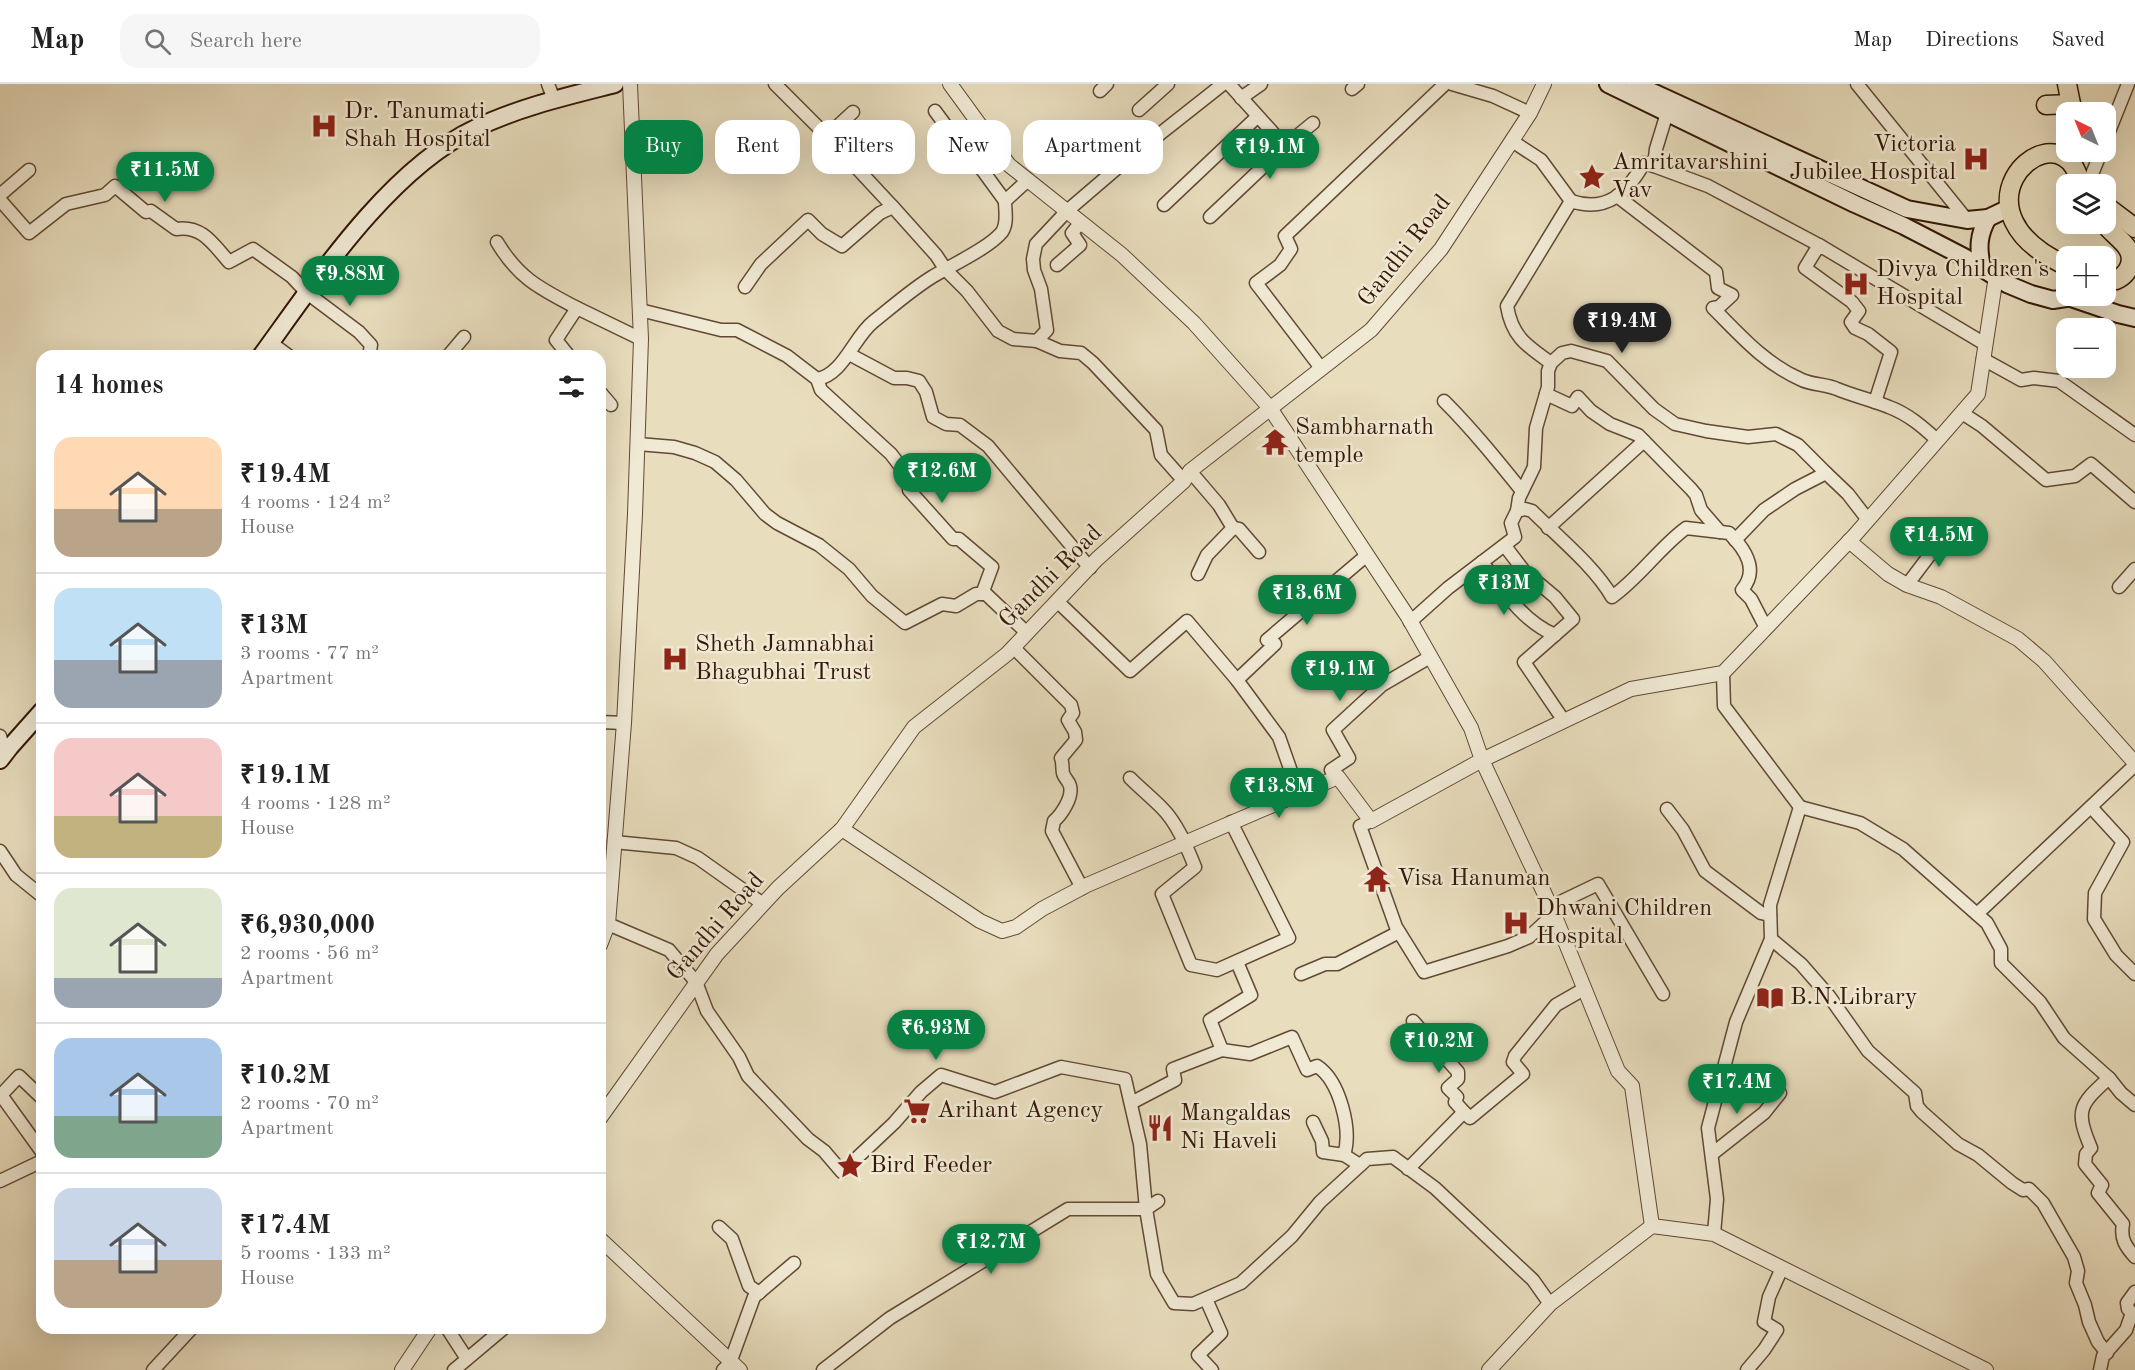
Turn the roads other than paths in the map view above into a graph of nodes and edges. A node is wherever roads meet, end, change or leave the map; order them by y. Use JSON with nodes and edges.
{"nodes":[{"id":1,"x":615,"y":84,"type":"edge"},
{"id":2,"x":630,"y":84,"type":"edge"},
{"id":3,"x":775,"y":84,"type":"edge"},
{"id":4,"x":950,"y":84,"type":"edge"},
{"id":5,"x":1168,"y":84,"type":"edge"},
{"id":6,"x":1223,"y":84,"type":"edge"},
{"id":7,"x":1229,"y":84,"type":"edge"},
{"id":8,"x":1261,"y":84,"type":"edge"},
{"id":9,"x":1444,"y":84,"type":"edge"},
{"id":10,"x":1452,"y":84,"type":"edge"},
{"id":11,"x":1544,"y":84,"type":"edge"},
{"id":12,"x":1608,"y":84,"type":"edge"},
{"id":13,"x":1857,"y":84,"type":"edge"},
{"id":14,"x":2067,"y":84,"type":"edge"},
{"id":15,"x":2128,"y":84,"type":"edge"},
{"id":16,"x":1643,"y":86,"type":"edge"},
{"id":17,"x":551,"y":92,"type":"edge"},
{"id":18,"x":1242,"y":98,"type":"junction"},
{"id":19,"x":2070,"y":102,"type":"edge"},
{"id":20,"x":2046,"y":105,"type":"dead end"},
{"id":21,"x":2056,"y":106,"type":"edge"},
{"id":22,"x":1139,"y":110,"type":"dead end"},
{"id":23,"x":935,"y":111,"type":"dead end"},
{"id":24,"x":853,"y":112,"type":"dead end"},
{"id":25,"x":1530,"y":113,"type":"junction"},
{"id":26,"x":1667,"y":113,"type":"junction"},
{"id":27,"x":2116,"y":114,"type":"edge"},
{"id":28,"x":1257,"y":117,"type":"junction"},
{"id":29,"x":844,"y":120,"type":"edge"},
{"id":30,"x":812,"y":121,"type":"edge"},
{"id":31,"x":1313,"y":123,"type":"dead end"},
{"id":32,"x":1512,"y":141,"type":"junction"},
{"id":33,"x":1285,"y":146,"type":"junction"},
{"id":34,"x":2056,"y":156,"type":"edge"},
{"id":35,"x":1654,"y":166,"type":"junction"},
{"id":36,"x":29,"y":170,"type":"dead end"},
{"id":37,"x":862,"y":174,"type":"edge"},
{"id":38,"x":1028,"y":180,"type":"junction"},
{"id":39,"x":0,"y":195,"type":"edge"},
{"id":40,"x":1617,"y":196,"type":"junction"},
{"id":41,"x":0,"y":200,"type":"edge"},
{"id":42,"x":1005,"y":201,"type":"junction"},
{"id":43,"x":1571,"y":201,"type":"junction"},
{"id":44,"x":1164,"y":204,"type":"dead end"},
{"id":45,"x":893,"y":207,"type":"junction"},
{"id":46,"x":2009,"y":208,"type":"junction"},
{"id":47,"x":1067,"y":211,"type":"junction"},
{"id":48,"x":2116,"y":214,"type":"edge"},
{"id":49,"x":1209,"y":217,"type":"dead end"},
{"id":50,"x":1988,"y":218,"type":"junction"},
{"id":51,"x":1967,"y":220,"type":"junction"},
{"id":52,"x":1081,"y":222,"type":"junction"},
{"id":53,"x":2135,"y":228,"type":"edge"},
{"id":54,"x":2112,"y":234,"type":"edge"},
{"id":55,"x":497,"y":242,"type":"dead end"},
{"id":56,"x":1819,"y":245,"type":"junction"},
{"id":57,"x":2132,"y":251,"type":"edge"},
{"id":58,"x":2056,"y":260,"type":"edge"},
{"id":59,"x":1057,"y":265,"type":"dead end"},
{"id":60,"x":946,"y":270,"type":"junction"},
{"id":61,"x":1989,"y":272,"type":"junction"},
{"id":62,"x":2116,"y":280,"type":"edge"},
{"id":63,"x":2116,"y":284,"type":"edge"},
{"id":64,"x":745,"y":287,"type":"dead end"},
{"id":65,"x":2135,"y":290,"type":"edge"},
{"id":66,"x":307,"y":292,"type":"junction"},
{"id":67,"x":2056,"y":300,"type":"edge"},
{"id":68,"x":2098,"y":306,"type":"edge"},
{"id":69,"x":577,"y":308,"type":"junction"},
{"id":70,"x":640,"y":310,"type":"junction"},
{"id":71,"x":2135,"y":318,"type":"edge"},
{"id":72,"x":464,"y":337,"type":"dead end"},
{"id":73,"x":641,"y":339,"type":"junction"},
{"id":74,"x":1036,"y":341,"type":"junction"},
{"id":75,"x":1985,"y":344,"type":"junction"},
{"id":76,"x":266,"y":349,"type":"edge"},
{"id":77,"x":370,"y":350,"type":"edge"},
{"id":78,"x":453,"y":350,"type":"edge"},
{"id":79,"x":564,"y":350,"type":"edge"},
{"id":80,"x":849,"y":354,"type":"junction"},
{"id":81,"x":1983,"y":359,"type":"junction"},
{"id":82,"x":1551,"y":363,"type":"junction"},
{"id":83,"x":1322,"y":368,"type":"junction"},
{"id":84,"x":817,"y":379,"type":"junction"},
{"id":85,"x":1546,"y":394,"type":"junction"},
{"id":86,"x":606,"y":399,"type":"edge"},
{"id":87,"x":1443,"y":401,"type":"dead end"},
{"id":88,"x":1875,"y":402,"type":"junction"},
{"id":89,"x":611,"y":405,"type":"dead end"},
{"id":90,"x":1270,"y":408,"type":"junction"},
{"id":91,"x":1962,"y":413,"type":"junction"},
{"id":92,"x":2135,"y":435,"type":"edge"},
{"id":93,"x":1644,"y":441,"type":"junction"},
{"id":94,"x":1937,"y":441,"type":"junction"},
{"id":95,"x":638,"y":444,"type":"junction"},
{"id":96,"x":1826,"y":473,"type":"junction"},
{"id":97,"x":1187,"y":476,"type":"junction"},
{"id":98,"x":1522,"y":491,"type":"junction"},
{"id":99,"x":2135,"y":502,"type":"edge"},
{"id":100,"x":1517,"y":511,"type":"junction"},
{"id":101,"x":1868,"y":519,"type":"junction"},
{"id":102,"x":1233,"y":528,"type":"junction"},
{"id":103,"x":1548,"y":528,"type":"junction"},
{"id":104,"x":1720,"y":532,"type":"junction"},
{"id":105,"x":1947,"y":532,"type":"dead end"},
{"id":106,"x":1735,"y":540,"type":"junction"},
{"id":107,"x":1849,"y":541,"type":"junction"},
{"id":108,"x":1504,"y":546,"type":"junction"},
{"id":109,"x":1259,"y":552,"type":"dead end"},
{"id":110,"x":1367,"y":555,"type":"junction"},
{"id":111,"x":1482,"y":562,"type":"junction"},
{"id":112,"x":1090,"y":568,"type":"junction"},
{"id":113,"x":2135,"y":569,"type":"edge"},
{"id":114,"x":1198,"y":574,"type":"dead end"},
{"id":115,"x":1907,"y":585,"type":"junction"},
{"id":116,"x":2119,"y":587,"type":"dead end"},
{"id":117,"x":982,"y":594,"type":"junction"},
{"id":118,"x":1057,"y":601,"type":"junction"},
{"id":119,"x":1410,"y":622,"type":"junction"},
{"id":120,"x":1766,"y":628,"type":"junction"},
{"id":121,"x":1027,"y":633,"type":"junction"},
{"id":122,"x":1555,"y":635,"type":"junction"},
{"id":123,"x":1013,"y":647,"type":"junction"},
{"id":124,"x":1430,"y":657,"type":"junction"},
{"id":125,"x":1723,"y":673,"type":"junction"},
{"id":126,"x":1237,"y":680,"type":"junction"},
{"id":127,"x":36,"y":717,"type":"edge"},
{"id":128,"x":1564,"y":721,"type":"junction"},
{"id":129,"x":606,"y":722,"type":"edge"},
{"id":130,"x":624,"y":723,"type":"junction"},
{"id":131,"x":3,"y":750,"type":"edge"},
{"id":132,"x":1482,"y":760,"type":"junction"},
{"id":133,"x":2135,"y":764,"type":"edge"},
{"id":134,"x":1130,"y":778,"type":"dead end"},
{"id":135,"x":1335,"y":778,"type":"junction"},
{"id":136,"x":1299,"y":794,"type":"junction"},
{"id":137,"x":1800,"y":807,"type":"junction"},
{"id":138,"x":2091,"y":807,"type":"junction"},
{"id":139,"x":1667,"y":809,"type":"dead end"},
{"id":140,"x":1371,"y":821,"type":"junction"},
{"id":141,"x":1231,"y":822,"type":"junction"},
{"id":142,"x":842,"y":829,"type":"junction"},
{"id":143,"x":614,"y":842,"type":"junction"},
{"id":144,"x":1185,"y":843,"type":"junction"},
{"id":145,"x":0,"y":851,"type":"edge"},
{"id":146,"x":1082,"y":888,"type":"junction"},
{"id":147,"x":36,"y":891,"type":"edge"},
{"id":148,"x":763,"y":904,"type":"junction"},
{"id":149,"x":606,"y":908,"type":"edge"},
{"id":150,"x":1552,"y":911,"type":"junction"},
{"id":151,"x":1977,"y":914,"type":"junction"},
{"id":152,"x":1770,"y":915,"type":"junction"},
{"id":153,"x":606,"y":926,"type":"edge"},
{"id":154,"x":1399,"y":932,"type":"junction"},
{"id":155,"x":1771,"y":939,"type":"junction"},
{"id":156,"x":1237,"y":962,"type":"junction"},
{"id":157,"x":1301,"y":974,"type":"dead end"},
{"id":158,"x":2135,"y":974,"type":"edge"},
{"id":159,"x":696,"y":982,"type":"junction"},
{"id":160,"x":1584,"y":988,"type":"junction"},
{"id":161,"x":1663,"y":994,"type":"dead end"},
{"id":162,"x":1413,"y":1021,"type":"dead end"},
{"id":163,"x":1222,"y":1050,"type":"junction"},
{"id":164,"x":2109,"y":1077,"type":"junction"},
{"id":165,"x":36,"y":1092,"type":"edge"},
{"id":166,"x":1780,"y":1093,"type":"dead end"},
{"id":167,"x":1131,"y":1103,"type":"junction"},
{"id":168,"x":2135,"y":1105,"type":"edge"},
{"id":169,"x":606,"y":1110,"type":"edge"},
{"id":170,"x":1464,"y":1112,"type":"junction"},
{"id":171,"x":1313,"y":1122,"type":"dead end"},
{"id":172,"x":36,"y":1144,"type":"edge"},
{"id":173,"x":1712,"y":1154,"type":"junction"},
{"id":174,"x":1344,"y":1155,"type":"junction"},
{"id":175,"x":36,"y":1164,"type":"edge"},
{"id":176,"x":1360,"y":1165,"type":"junction"},
{"id":177,"x":1408,"y":1169,"type":"junction"},
{"id":178,"x":0,"y":1181,"type":"edge"},
{"id":179,"x":1158,"y":1202,"type":"dead end"},
{"id":180,"x":1146,"y":1209,"type":"junction"},
{"id":181,"x":1652,"y":1226,"type":"junction"},
{"id":182,"x":719,"y":1227,"type":"dead end"},
{"id":183,"x":1714,"y":1234,"type":"junction"},
{"id":184,"x":606,"y":1245,"type":"edge"},
{"id":185,"x":2135,"y":1257,"type":"edge"},
{"id":186,"x":794,"y":1263,"type":"dead end"},
{"id":187,"x":1782,"y":1268,"type":"junction"},
{"id":188,"x":2135,"y":1292,"type":"edge"},
{"id":189,"x":759,"y":1293,"type":"junction"},
{"id":190,"x":1206,"y":1299,"type":"junction"},
{"id":191,"x":1550,"y":1305,"type":"junction"},
{"id":192,"x":186,"y":1334,"type":"edge"},
{"id":193,"x":426,"y":1334,"type":"edge"},
{"id":194,"x":451,"y":1334,"type":"edge"},
{"id":195,"x":497,"y":1334,"type":"edge"},
{"id":196,"x":2107,"y":1353,"type":"junction"},
{"id":197,"x":467,"y":1359,"type":"junction"},
{"id":198,"x":731,"y":1368,"type":"edge"},
{"id":199,"x":153,"y":1370,"type":"edge"},
{"id":200,"x":402,"y":1370,"type":"edge"},
{"id":201,"x":454,"y":1370,"type":"edge"},
{"id":202,"x":822,"y":1370,"type":"edge"},
{"id":203,"x":1212,"y":1370,"type":"edge"},
{"id":204,"x":1489,"y":1370,"type":"edge"},
{"id":205,"x":1747,"y":1370,"type":"edge"},
{"id":206,"x":1986,"y":1370,"type":"edge"},
{"id":207,"x":2100,"y":1370,"type":"edge"}],
"edges":[{"from":1,"to":17,"type":"main road"},
{"from":2,"to":70,"type":"street"},
{"from":3,"to":30,"type":"street"},
{"from":4,"to":38,"type":"street"},
{"from":5,"to":22,"type":"street"},
{"from":6,"to":47,"type":"street"},
{"from":7,"to":18,"type":"street"},
{"from":8,"to":18,"type":"street"},
{"from":9,"to":83,"type":"street"},
{"from":10,"to":25,"type":"street"},
{"from":11,"to":25,"type":"street","name":"Gandhi Road"},
{"from":12,"to":26,"type":"main road"},
{"from":13,"to":51,"type":"street"},
{"from":14,"to":19,"type":"main road"},
{"from":15,"to":27,"type":"street"},
{"from":16,"to":51,"type":"main road"},
{"from":17,"to":66,"type":"main road"},
{"from":18,"to":28,"type":"street"},
{"from":20,"to":21,"type":"main road"},
{"from":23,"to":42,"type":"street"},
{"from":24,"to":29,"type":"street"},
{"from":25,"to":32,"type":"street","name":"Gandhi Road"},
{"from":26,"to":35,"type":"street"},
{"from":26,"to":61,"type":"main road"},
{"from":28,"to":33,"type":"street"},
{"from":28,"to":44,"type":"street"},
{"from":31,"to":33,"type":"street"},
{"from":32,"to":43,"type":"street"},
{"from":32,"to":83,"type":"street","name":"Gandhi Road"},
{"from":33,"to":49,"type":"street"},
{"from":34,"to":46,"type":"main road"},
{"from":35,"to":40,"type":"street"},
{"from":35,"to":56,"type":"street"},
{"from":36,"to":39,"type":"street"},
{"from":37,"to":45,"type":"street"},
{"from":38,"to":42,"type":"street"},
{"from":38,"to":47,"type":"street"},
{"from":40,"to":43,"type":"street"},
{"from":40,"to":88,"type":"street"},
{"from":41,"to":66,"type":"street"},
{"from":42,"to":60,"type":"street"},
{"from":43,"to":82,"type":"street"},
{"from":45,"to":60,"type":"street"},
{"from":45,"to":64,"type":"street"},
{"from":46,"to":50,"type":"main road"},
{"from":46,"to":58,"type":"main road"},
{"from":47,"to":52,"type":"street"},
{"from":47,"to":74,"type":"street"},
{"from":48,"to":53,"type":"main road"},
{"from":50,"to":51,"type":"main road"},
{"from":50,"to":61,"type":"main road"},
{"from":52,"to":59,"type":"street"},
{"from":52,"to":90,"type":"street"},
{"from":54,"to":57,"type":"main road"},
{"from":55,"to":69,"type":"street"},
{"from":56,"to":75,"type":"street"},
{"from":56,"to":88,"type":"street"},
{"from":57,"to":62,"type":"main road"},
{"from":60,"to":74,"type":"street"},
{"from":60,"to":80,"type":"street"},
{"from":61,"to":67,"type":"main road"},
{"from":61,"to":75,"type":"street"},
{"from":63,"to":65,"type":"main road"},
{"from":66,"to":76,"type":"main road"},
{"from":66,"to":77,"type":"street"},
{"from":68,"to":71,"type":"main road"},
{"from":69,"to":73,"type":"street"},
{"from":69,"to":79,"type":"street"},
{"from":70,"to":73,"type":"street"},
{"from":70,"to":84,"type":"street"},
{"from":72,"to":78,"type":"street"},
{"from":73,"to":95,"type":"street"},
{"from":74,"to":97,"type":"street"},
{"from":75,"to":81,"type":"street"},
{"from":80,"to":84,"type":"street"},
{"from":80,"to":112,"type":"street"},
{"from":81,"to":91,"type":"street"},
{"from":81,"to":92,"type":"street"},
{"from":82,"to":85,"type":"street"},
{"from":82,"to":96,"type":"street"},
{"from":83,"to":90,"type":"street","name":"Gandhi Road"},
{"from":84,"to":117,"type":"street"},
{"from":85,"to":93,"type":"street"},
{"from":85,"to":98,"type":"street"},
{"from":86,"to":89,"type":"street"},
{"from":87,"to":98,"type":"street"},
{"from":88,"to":94,"type":"street"},
{"from":90,"to":97,"type":"street","name":"Gandhi Road"},
{"from":90,"to":110,"type":"street"},
{"from":91,"to":94,"type":"street"},
{"from":91,"to":99,"type":"street"},
{"from":93,"to":103,"type":"street"},
{"from":93,"to":104,"type":"street"},
{"from":94,"to":101,"type":"street"},
{"from":95,"to":117,"type":"street"},
{"from":95,"to":130,"type":"street"},
{"from":96,"to":101,"type":"street"},
{"from":96,"to":106,"type":"street"},
{"from":97,"to":102,"type":"street"},
{"from":97,"to":112,"type":"street","name":"Gandhi Road"},
{"from":98,"to":100,"type":"street"},
{"from":100,"to":103,"type":"street"},
{"from":100,"to":108,"type":"street"},
{"from":101,"to":107,"type":"street"},
{"from":102,"to":109,"type":"street"},
{"from":102,"to":114,"type":"street"},
{"from":103,"to":104,"type":"street"},
{"from":104,"to":106,"type":"street"},
{"from":105,"to":115,"type":"street"},
{"from":106,"to":120,"type":"street"},
{"from":107,"to":115,"type":"street"},
{"from":107,"to":120,"type":"street"},
{"from":108,"to":111,"type":"street"},
{"from":108,"to":122,"type":"street"},
{"from":110,"to":119,"type":"street"},
{"from":110,"to":126,"type":"street"},
{"from":111,"to":119,"type":"street"},
{"from":111,"to":122,"type":"street"},
{"from":112,"to":118,"type":"street","name":"Gandhi Road"},
{"from":113,"to":116,"type":"street"},
{"from":115,"to":133,"type":"street"},
{"from":117,"to":121,"type":"street"},
{"from":118,"to":121,"type":"street","name":"Gandhi Road"},
{"from":118,"to":126,"type":"street"},
{"from":119,"to":124,"type":"street"},
{"from":120,"to":125,"type":"street"},
{"from":121,"to":123,"type":"street","name":"Gandhi Road"},
{"from":122,"to":128,"type":"street"},
{"from":123,"to":142,"type":"street","name":"Gandhi Road"},
{"from":123,"to":146,"type":"street"},
{"from":124,"to":132,"type":"street"},
{"from":124,"to":135,"type":"street"},
{"from":125,"to":128,"type":"street"},
{"from":125,"to":137,"type":"street"},
{"from":126,"to":136,"type":"street"},
{"from":127,"to":131,"type":"main road"},
{"from":128,"to":132,"type":"street"},
{"from":129,"to":130,"type":"street"},
{"from":130,"to":143,"type":"street"},
{"from":132,"to":140,"type":"street"},
{"from":132,"to":150,"type":"street"},
{"from":133,"to":138,"type":"street"},
{"from":134,"to":144,"type":"street"},
{"from":135,"to":136,"type":"street"},
{"from":135,"to":140,"type":"street"},
{"from":136,"to":141,"type":"street"},
{"from":137,"to":151,"type":"street"},
{"from":137,"to":152,"type":"street"},
{"from":138,"to":151,"type":"street"},
{"from":138,"to":158,"type":"street"},
{"from":139,"to":152,"type":"street"},
{"from":140,"to":154,"type":"street"},
{"from":141,"to":144,"type":"street"},
{"from":141,"to":156,"type":"street"},
{"from":142,"to":146,"type":"street"},
{"from":142,"to":148,"type":"street","name":"Gandhi Road"},
{"from":143,"to":148,"type":"street"},
{"from":143,"to":149,"type":"street"},
{"from":144,"to":146,"type":"street"},
{"from":144,"to":156,"type":"street"},
{"from":145,"to":147,"type":"street"},
{"from":148,"to":159,"type":"street","name":"Gandhi Road"},
{"from":150,"to":154,"type":"street"},
{"from":150,"to":160,"type":"street"},
{"from":150,"to":161,"type":"street"},
{"from":151,"to":164,"type":"street"},
{"from":152,"to":155,"type":"street"},
{"from":153,"to":159,"type":"street"},
{"from":154,"to":157,"type":"street"},
{"from":155,"to":173,"type":"street"},
{"from":155,"to":196,"type":"street"},
{"from":156,"to":163,"type":"street"},
{"from":159,"to":167,"type":"street"},
{"from":159,"to":169,"type":"street","name":"Gandhi Road"},
{"from":160,"to":170,"type":"street"},
{"from":160,"to":181,"type":"street"},
{"from":162,"to":170,"type":"street"},
{"from":163,"to":167,"type":"street"},
{"from":163,"to":174,"type":"street"},
{"from":164,"to":168,"type":"street"},
{"from":164,"to":185,"type":"street"},
{"from":165,"to":172,"type":"street"},
{"from":166,"to":173,"type":"street"},
{"from":167,"to":180,"type":"street"},
{"from":170,"to":177,"type":"street"},
{"from":171,"to":174,"type":"street"},
{"from":173,"to":183,"type":"street"},
{"from":174,"to":176,"type":"street"},
{"from":175,"to":178,"type":"street"},
{"from":176,"to":177,"type":"street"},
{"from":176,"to":190,"type":"street"},
{"from":177,"to":191,"type":"street"},
{"from":179,"to":180,"type":"street"},
{"from":180,"to":190,"type":"street"},
{"from":180,"to":202,"type":"street"},
{"from":181,"to":183,"type":"street"},
{"from":181,"to":191,"type":"street"},
{"from":182,"to":189,"type":"street"},
{"from":183,"to":187,"type":"street"},
{"from":184,"to":198,"type":"street"},
{"from":186,"to":189,"type":"street"},
{"from":187,"to":205,"type":"street"},
{"from":187,"to":206,"type":"street"},
{"from":188,"to":196,"type":"street"},
{"from":189,"to":198,"type":"street"},
{"from":190,"to":203,"type":"street"},
{"from":191,"to":204,"type":"street"},
{"from":192,"to":199,"type":"street"},
{"from":193,"to":200,"type":"street"},
{"from":194,"to":197,"type":"street"},
{"from":195,"to":197,"type":"street"},
{"from":196,"to":207,"type":"street"},
{"from":197,"to":201,"type":"street"}]}
